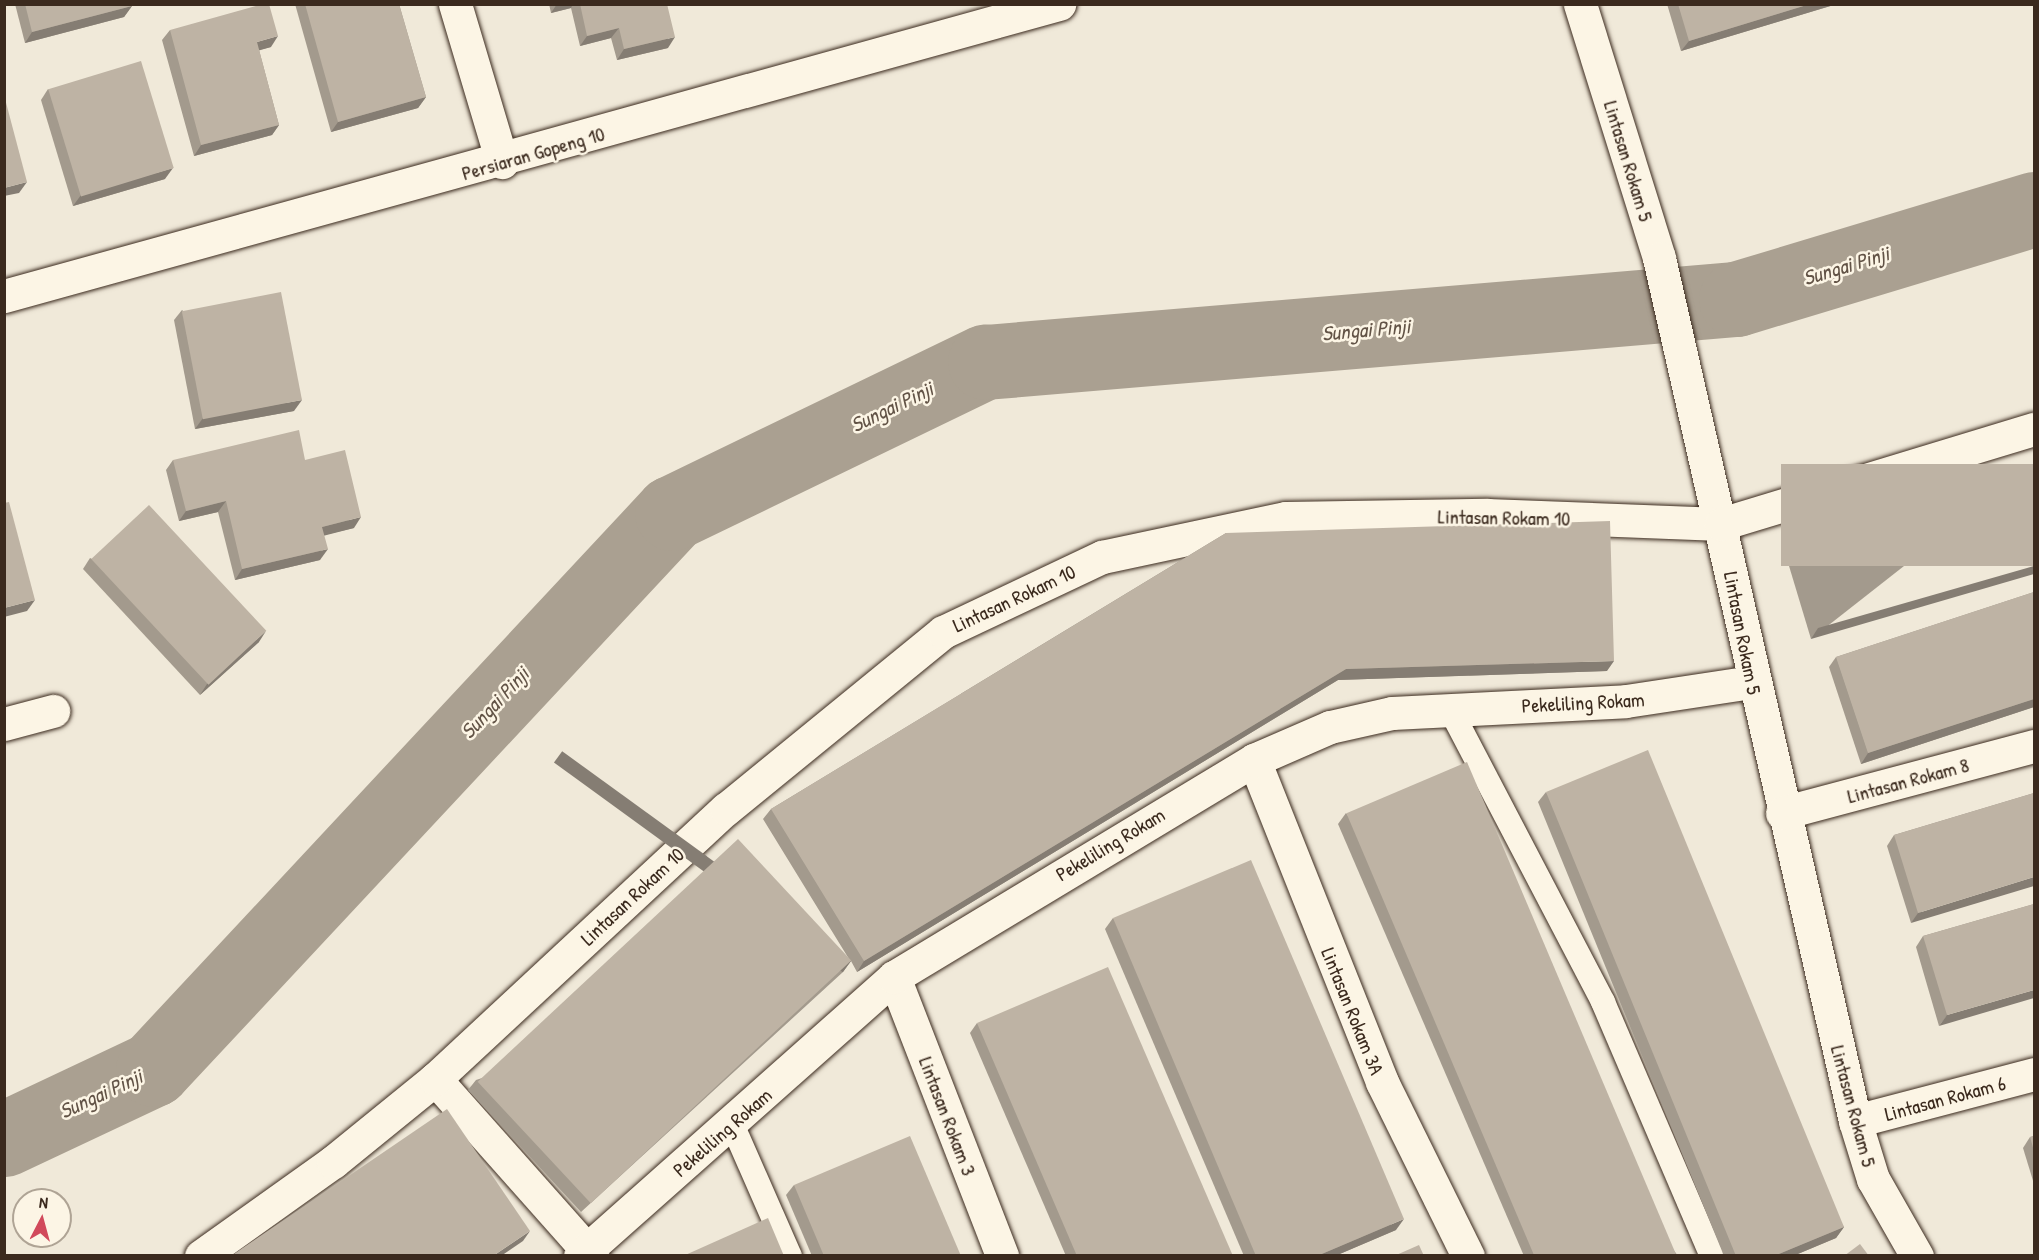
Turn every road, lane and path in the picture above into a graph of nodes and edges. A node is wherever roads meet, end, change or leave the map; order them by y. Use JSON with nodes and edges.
{"nodes":[{"id":1,"x":455,"y":4,"type":"edge"},
{"id":2,"x":1059,"y":4,"type":"edge"},
{"id":3,"x":1580,"y":4,"type":"edge"},
{"id":4,"x":502,"y":162,"type":"junction"},
{"id":5,"x":4,"y":296,"type":"edge"},
{"id":6,"x":2034,"y":429,"type":"edge"},
{"id":7,"x":1721,"y":524,"type":"junction"},
{"id":8,"x":1752,"y":682,"type":"junction"},
{"id":9,"x":1450,"y":709,"type":"junction"},
{"id":10,"x":53,"y":711,"type":"dead end"},
{"id":11,"x":4,"y":724,"type":"edge"},
{"id":12,"x":2034,"y":746,"type":"edge"},
{"id":13,"x":1254,"y":760,"type":"junction"},
{"id":14,"x":1782,"y":813,"type":"junction"},
{"id":15,"x":894,"y":977,"type":"junction"},
{"id":16,"x":2034,"y":1074,"type":"edge"},
{"id":17,"x":435,"y":1078,"type":"junction"},
{"id":18,"x":1855,"y":1121,"type":"junction"},
{"id":19,"x":732,"y":1124,"type":"junction"},
{"id":20,"x":587,"y":1253,"type":"edge"},
{"id":21,"x":201,"y":1256,"type":"edge"},
{"id":22,"x":790,"y":1256,"type":"edge"},
{"id":23,"x":1002,"y":1256,"type":"edge"},
{"id":24,"x":1468,"y":1256,"type":"edge"},
{"id":25,"x":1712,"y":1256,"type":"edge"},
{"id":26,"x":1917,"y":1256,"type":"edge"}],
"edges":[{"from":1,"to":4,"type":"street"},
{"from":2,"to":4,"type":"street","name":"Persiaran Gopeng 10"},
{"from":3,"to":7,"type":"street","name":"Lintasan Rokam 5"},
{"from":4,"to":5,"type":"street","name":"Persiaran Gopeng 10"},
{"from":6,"to":7,"type":"street","name":"Lintasan Rokam 10"},
{"from":7,"to":8,"type":"street","name":"Lintasan Rokam 5"},
{"from":7,"to":17,"type":"street","name":"Lintasan Rokam 10"},
{"from":8,"to":9,"type":"street","name":"Pekeliling Rokam"},
{"from":8,"to":14,"type":"street","name":"Lintasan Rokam 5"},
{"from":9,"to":13,"type":"street","name":"Pekeliling Rokam"},
{"from":9,"to":25,"type":"lane"},
{"from":10,"to":11,"type":"street"},
{"from":12,"to":14,"type":"street","name":"Lintasan Rokam 8"},
{"from":13,"to":15,"type":"street","name":"Pekeliling Rokam"},
{"from":13,"to":24,"type":"street","name":"Lintasan Rokam 3A"},
{"from":14,"to":18,"type":"street","name":"Lintasan Rokam 5"},
{"from":15,"to":19,"type":"street","name":"Pekeliling Rokam"},
{"from":15,"to":23,"type":"street","name":"Lintasan Rokam 3"},
{"from":16,"to":18,"type":"street","name":"Lintasan Rokam 6"},
{"from":17,"to":20,"type":"street"},
{"from":17,"to":21,"type":"street","name":"Lintasan Rokam 10"},
{"from":18,"to":26,"type":"street","name":"Lintasan Rokam 5"},
{"from":19,"to":20,"type":"street","name":"Pekeliling Rokam"},
{"from":19,"to":22,"type":"lane"}]}
